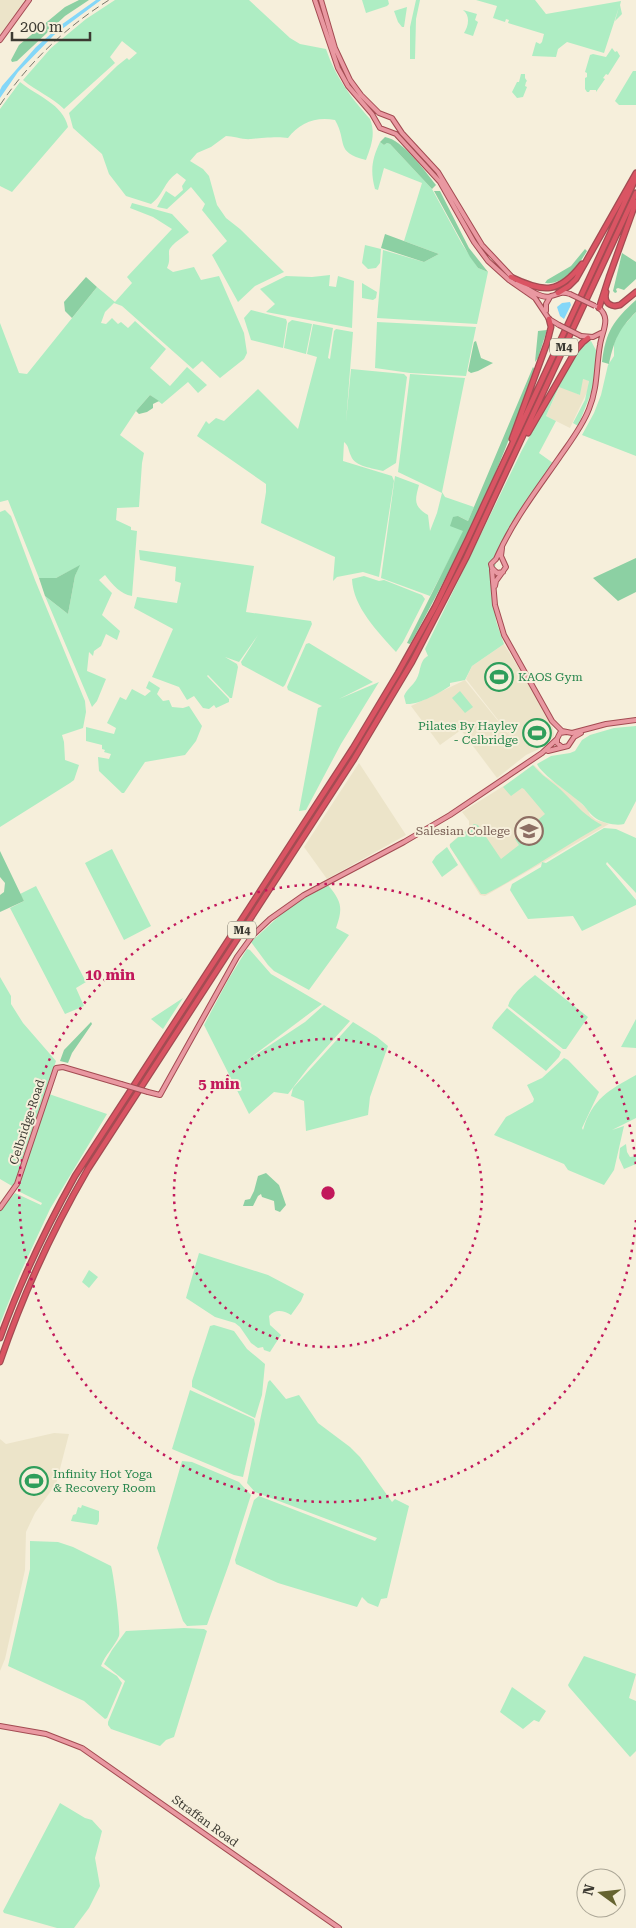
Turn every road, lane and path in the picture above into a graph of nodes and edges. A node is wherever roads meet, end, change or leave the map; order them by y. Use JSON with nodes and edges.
{"nodes":[{"id":1,"x":29,"y":0,"type":"edge"},
{"id":2,"x":316,"y":0,"type":"edge"},
{"id":3,"x":321,"y":0,"type":"edge"},
{"id":4,"x":0,"y":40,"type":"edge"},
{"id":5,"x":383,"y":115,"type":"junction"},
{"id":6,"x":394,"y":121,"type":"junction"},
{"id":7,"x":378,"y":122,"type":"junction"},
{"id":8,"x":388,"y":130,"type":"junction"},
{"id":9,"x":636,"y":173,"type":"edge"},
{"id":10,"x":636,"y":178,"type":"edge"},
{"id":11,"x":636,"y":193,"type":"edge"},
{"id":12,"x":636,"y":202,"type":"edge"},
{"id":13,"x":598,"y":240,"type":"junction"},
{"id":14,"x":615,"y":260,"type":"junction"},
{"id":15,"x":512,"y":277,"type":"junction"},
{"id":16,"x":558,"y":292,"type":"junction"},
{"id":17,"x":636,"y":292,"type":"edge"},
{"id":18,"x":551,"y":296,"type":"junction"},
{"id":19,"x":597,"y":307,"type":"junction"},
{"id":20,"x":546,"y":314,"type":"junction"},
{"id":21,"x":550,"y":319,"type":"junction"},
{"id":22,"x":603,"y":331,"type":"junction"},
{"id":23,"x":591,"y":338,"type":"junction"},
{"id":24,"x":599,"y":350,"type":"junction"},
{"id":25,"x":487,"y":498,"type":"junction"},
{"id":26,"x":493,"y":501,"type":"junction"},
{"id":27,"x":503,"y":544,"type":"junction"},
{"id":28,"x":496,"y":559,"type":"junction"},
{"id":29,"x":505,"y":561,"type":"junction"},
{"id":30,"x":492,"y":570,"type":"junction"},
{"id":31,"x":503,"y":572,"type":"junction"},
{"id":32,"x":494,"y":592,"type":"junction"},
{"id":33,"x":636,"y":720,"type":"edge"},
{"id":34,"x":552,"y":721,"type":"junction"},
{"id":35,"x":592,"y":728,"type":"junction"},
{"id":36,"x":566,"y":733,"type":"junction"},
{"id":37,"x":557,"y":738,"type":"junction"},
{"id":38,"x":572,"y":741,"type":"junction"},
{"id":39,"x":562,"y":747,"type":"junction"},
{"id":40,"x":542,"y":753,"type":"junction"},
{"id":41,"x":0,"y":1208,"type":"edge"},
{"id":42,"x":0,"y":1338,"type":"edge"},
{"id":43,"x":0,"y":1362,"type":"edge"},
{"id":44,"x":0,"y":1726,"type":"edge"},
{"id":45,"x":339,"y":1928,"type":"edge"}],
"edges":[{"from":1,"to":4,"type":"main road"},
{"from":2,"to":7,"type":"main road"},
{"from":3,"to":5,"type":"main road"},
{"from":5,"to":6,"type":"main road"},
{"from":5,"to":7,"type":"main road"},
{"from":6,"to":8,"type":"main road"},
{"from":6,"to":15,"type":"main road"},
{"from":7,"to":8,"type":"main road"},
{"from":8,"to":20,"type":"main road"},
{"from":9,"to":13,"type":"highway"},
{"from":10,"to":25,"type":"highway","number":"M4"},
{"from":11,"to":26,"type":"highway","number":"M4"},
{"from":12,"to":14,"type":"highway"},
{"from":13,"to":15,"type":"highway"},
{"from":13,"to":16,"type":"highway"},
{"from":14,"to":17,"type":"highway"},
{"from":14,"to":19,"type":"highway"},
{"from":15,"to":18,"type":"main road"},
{"from":16,"to":18,"type":"main road"},
{"from":16,"to":19,"type":"main road","bridge":true},
{"from":18,"to":20,"type":"main road"},
{"from":19,"to":22,"type":"main road"},
{"from":20,"to":21,"type":"main road"},
{"from":21,"to":23,"type":"main road","bridge":true},
{"from":21,"to":25,"type":"highway"},
{"from":22,"to":23,"type":"main road"},
{"from":22,"to":24,"type":"main road"},
{"from":23,"to":24,"type":"main road"},
{"from":23,"to":26,"type":"highway"},
{"from":24,"to":27,"type":"main road"},
{"from":25,"to":42,"type":"highway","number":"M4"},
{"from":26,"to":43,"type":"highway","number":"M4"},
{"from":27,"to":28,"type":"main road"},
{"from":27,"to":29,"type":"main road"},
{"from":28,"to":29,"type":"main road"},
{"from":28,"to":30,"type":"main road"},
{"from":29,"to":31,"type":"main road"},
{"from":30,"to":31,"type":"main road"},
{"from":30,"to":32,"type":"main road"},
{"from":31,"to":32,"type":"main road"},
{"from":32,"to":34,"type":"main road"},
{"from":33,"to":35,"type":"main road"},
{"from":34,"to":36,"type":"main road"},
{"from":34,"to":37,"type":"main road"},
{"from":35,"to":36,"type":"main road"},
{"from":35,"to":38,"type":"main road"},
{"from":36,"to":37,"type":"main road"},
{"from":36,"to":38,"type":"main road"},
{"from":37,"to":39,"type":"main road"},
{"from":37,"to":40,"type":"main road"},
{"from":38,"to":39,"type":"main road"},
{"from":39,"to":40,"type":"main road"},
{"from":40,"to":41,"type":"main road","name":"Celbridge Road","bridge":true},
{"from":44,"to":45,"type":"main road","name":"Straffan Road"}]}
